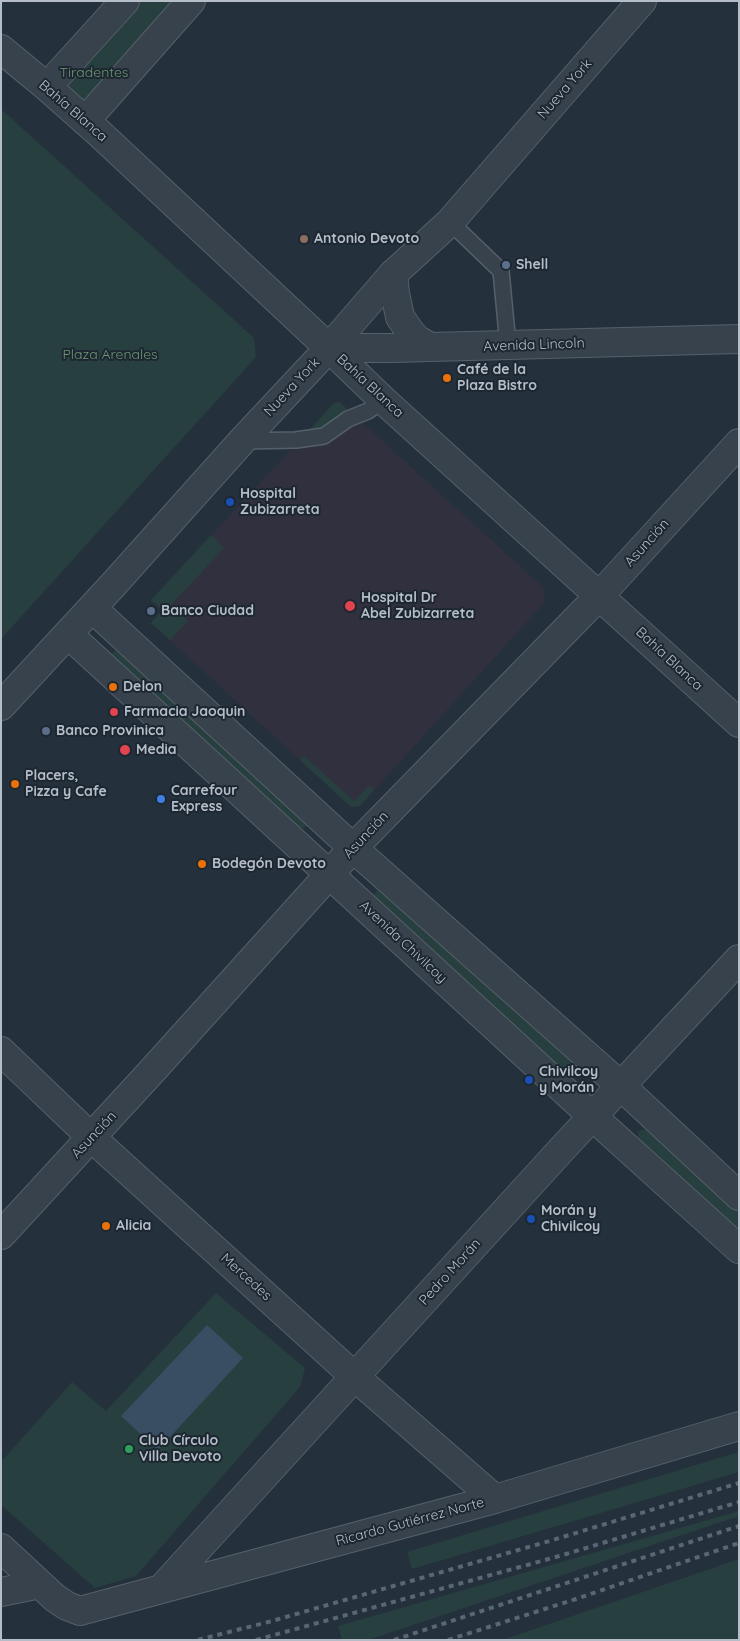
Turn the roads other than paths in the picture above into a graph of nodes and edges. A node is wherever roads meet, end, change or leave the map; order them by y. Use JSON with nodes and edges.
{"nodes":[{"id":1,"x":125,"y":1,"type":"edge"},
{"id":2,"x":191,"y":1,"type":"edge"},
{"id":3,"x":642,"y":1,"type":"edge"},
{"id":4,"x":1,"y":50,"type":"edge"},
{"id":5,"x":47,"y":87,"type":"junction"},
{"id":6,"x":85,"y":121,"type":"junction"},
{"id":7,"x":450,"y":222,"type":"junction"},
{"id":8,"x":393,"y":274,"type":"junction"},
{"id":9,"x":739,"y":339,"type":"edge"},
{"id":10,"x":508,"y":345,"type":"junction"},
{"id":11,"x":430,"y":347,"type":"junction"},
{"id":12,"x":329,"y":348,"type":"junction"},
{"id":13,"x":383,"y":400,"type":"junction"},
{"id":14,"x":242,"y":440,"type":"junction"},
{"id":15,"x":739,"y":443,"type":"edge"},
{"id":16,"x":600,"y":595,"type":"junction"},
{"id":17,"x":92,"y":608,"type":"junction"},
{"id":18,"x":68,"y":634,"type":"junction"},
{"id":19,"x":1,"y":706,"type":"edge"},
{"id":20,"x":739,"y":723,"type":"edge"},
{"id":21,"x":353,"y":848,"type":"junction"},
{"id":22,"x":330,"y":875,"type":"junction"},
{"id":23,"x":739,"y":959,"type":"edge"},
{"id":24,"x":1,"y":1051,"type":"edge"},
{"id":25,"x":621,"y":1086,"type":"junction"},
{"id":26,"x":592,"y":1116,"type":"junction"},
{"id":27,"x":92,"y":1138,"type":"junction"},
{"id":28,"x":739,"y":1196,"type":"edge"},
{"id":29,"x":1,"y":1235,"type":"edge"},
{"id":30,"x":739,"y":1248,"type":"edge"},
{"id":31,"x":355,"y":1377,"type":"junction"},
{"id":32,"x":739,"y":1426,"type":"edge"},
{"id":33,"x":495,"y":1499,"type":"junction"},
{"id":34,"x":1,"y":1548,"type":"edge"},
{"id":35,"x":40,"y":1584,"type":"junction"},
{"id":36,"x":162,"y":1588,"type":"junction"},
{"id":37,"x":1,"y":1592,"type":"edge"}],
"edges":[{"from":1,"to":5,"type":"street"},
{"from":2,"to":6,"type":"street"},
{"from":3,"to":7,"type":"street","name":"Nueva York"},
{"from":4,"to":5,"type":"street","name":"Bahía Blanca"},
{"from":5,"to":6,"type":"street","name":"Bahía Blanca"},
{"from":6,"to":12,"type":"street","name":"Bahía Blanca"},
{"from":7,"to":8,"type":"street","name":"Nueva York"},
{"from":7,"to":10,"type":"lane"},
{"from":8,"to":11,"type":"street"},
{"from":8,"to":12,"type":"street","name":"Nueva York"},
{"from":9,"to":10,"type":"street","name":"Avenida Lincoln"},
{"from":10,"to":11,"type":"street","name":"Avenida Lincoln"},
{"from":11,"to":12,"type":"street","name":"Avenida Lincoln"},
{"from":12,"to":13,"type":"street","name":"Bahía Blanca"},
{"from":12,"to":14,"type":"street","name":"Nueva York"},
{"from":13,"to":14,"type":"lane"},
{"from":13,"to":16,"type":"street","name":"Bahía Blanca"},
{"from":14,"to":17,"type":"street","name":"Nueva York"},
{"from":15,"to":16,"type":"street","name":"Asunción"},
{"from":16,"to":20,"type":"street","name":"Bahía Blanca"},
{"from":16,"to":21,"type":"street","name":"Asunción"},
{"from":17,"to":18,"type":"street","name":"Nueva York"},
{"from":17,"to":21,"type":"street"},
{"from":18,"to":19,"type":"street","name":"Nueva York"},
{"from":18,"to":22,"type":"street","name":"Avenida Chivilcoy"},
{"from":21,"to":22,"type":"street","name":"Asunción"},
{"from":21,"to":25,"type":"street"},
{"from":22,"to":26,"type":"street","name":"Avenida Chivilcoy"},
{"from":22,"to":27,"type":"street","name":"Asunción"},
{"from":23,"to":25,"type":"street","name":"Pedro Morán"},
{"from":24,"to":27,"type":"street","name":"Mercedes"},
{"from":25,"to":26,"type":"street","name":"Pedro Morán"},
{"from":25,"to":28,"type":"street"},
{"from":26,"to":30,"type":"street","name":"Avenida Chivilcoy"},
{"from":26,"to":31,"type":"street","name":"Pedro Morán"},
{"from":27,"to":29,"type":"street","name":"Asunción"},
{"from":27,"to":31,"type":"street","name":"Mercedes"},
{"from":31,"to":33,"type":"street","name":"Mercedes"},
{"from":31,"to":36,"type":"street","name":"Pedro Morán"},
{"from":32,"to":33,"type":"street","name":"Ricardo Gutiérrez Norte"},
{"from":33,"to":36,"type":"street","name":"Ricardo Gutiérrez Norte"},
{"from":34,"to":35,"type":"street"},
{"from":35,"to":36,"type":"street","name":"Ricardo Gutiérrez Norte"},
{"from":35,"to":37,"type":"street"}]}
